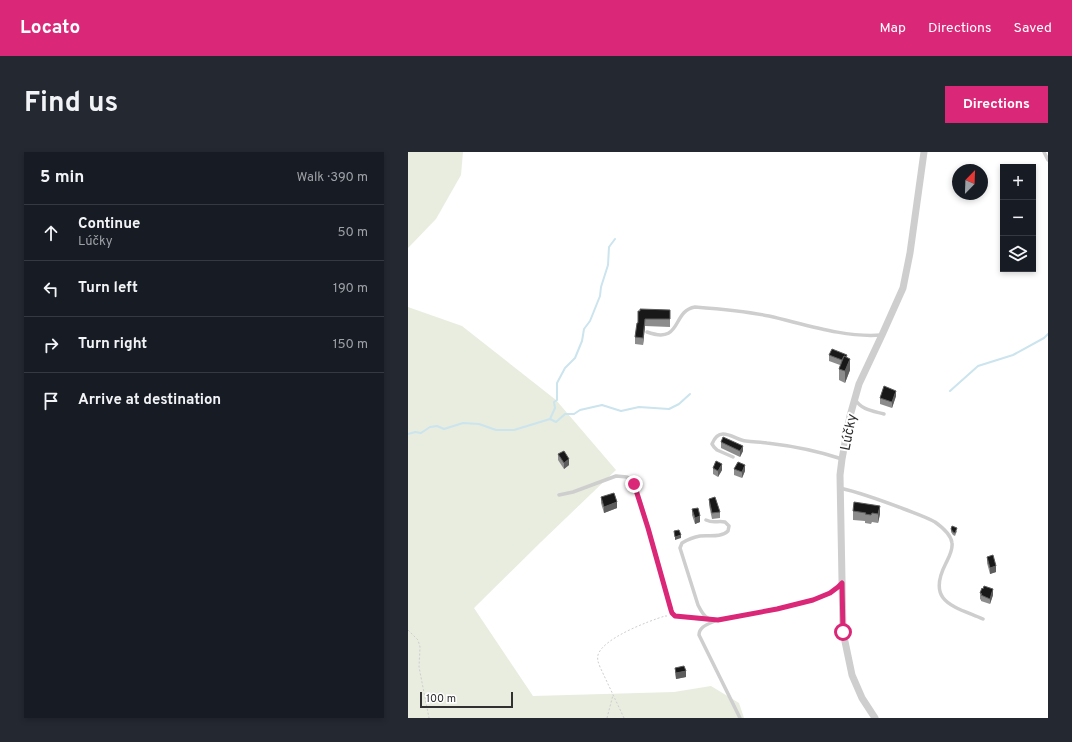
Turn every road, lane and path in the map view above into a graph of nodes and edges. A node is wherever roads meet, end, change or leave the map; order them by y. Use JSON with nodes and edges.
{"nodes":[{"id":1,"x":924,"y":152,"type":"edge"},
{"id":2,"x":1044,"y":152,"type":"edge"},
{"id":3,"x":1048,"y":160,"type":"edge"},
{"id":4,"x":647,"y":332,"type":"dead end"},
{"id":5,"x":882,"y":335,"type":"junction"},
{"id":6,"x":855,"y":398,"type":"junction"},
{"id":7,"x":884,"y":414,"type":"dead end"},
{"id":8,"x":733,"y":456,"type":"dead end"},
{"id":9,"x":842,"y":459,"type":"junction"},
{"id":10,"x":840,"y":488,"type":"junction"},
{"id":11,"x":559,"y":495,"type":"dead end"},
{"id":12,"x":706,"y":520,"type":"dead end"},
{"id":13,"x":842,"y":583,"type":"junction"},
{"id":14,"x":675,"y":616,"type":"junction"},
{"id":15,"x":982,"y":619,"type":"dead end"},
{"id":16,"x":711,"y":620,"type":"junction"},
{"id":17,"x":718,"y":620,"type":"junction"},
{"id":18,"x":408,"y":630,"type":"edge"},
{"id":19,"x":614,"y":695,"type":"junction"},
{"id":20,"x":429,"y":718,"type":"edge"},
{"id":21,"x":607,"y":718,"type":"edge"},
{"id":22,"x":624,"y":718,"type":"edge"},
{"id":23,"x":740,"y":718,"type":"edge"},
{"id":24,"x":875,"y":718,"type":"edge"}],
"edges":[{"from":1,"to":5,"type":"street","name":"Lúčky"},
{"from":2,"to":3,"type":"lane"},
{"from":4,"to":5,"type":"lane"},
{"from":5,"to":6,"type":"street","name":"Lúčky"},
{"from":6,"to":7,"type":"lane"},
{"from":6,"to":9,"type":"street","name":"Lúčky"},
{"from":8,"to":9,"type":"lane"},
{"from":9,"to":10,"type":"street","name":"Lúčky"},
{"from":10,"to":13,"type":"street","name":"Lúčky"},
{"from":10,"to":15,"type":"lane"},
{"from":11,"to":14,"type":"lane"},
{"from":12,"to":16,"type":"lane"},
{"from":13,"to":17,"type":"lane"},
{"from":13,"to":24,"type":"street","name":"Lúčky"},
{"from":14,"to":16,"type":"lane"},
{"from":14,"to":19,"type":"path"},
{"from":16,"to":17,"type":"lane"},
{"from":17,"to":23,"type":"lane"},
{"from":18,"to":20,"type":"path"},
{"from":19,"to":21,"type":"path"},
{"from":19,"to":22,"type":"path"}]}
